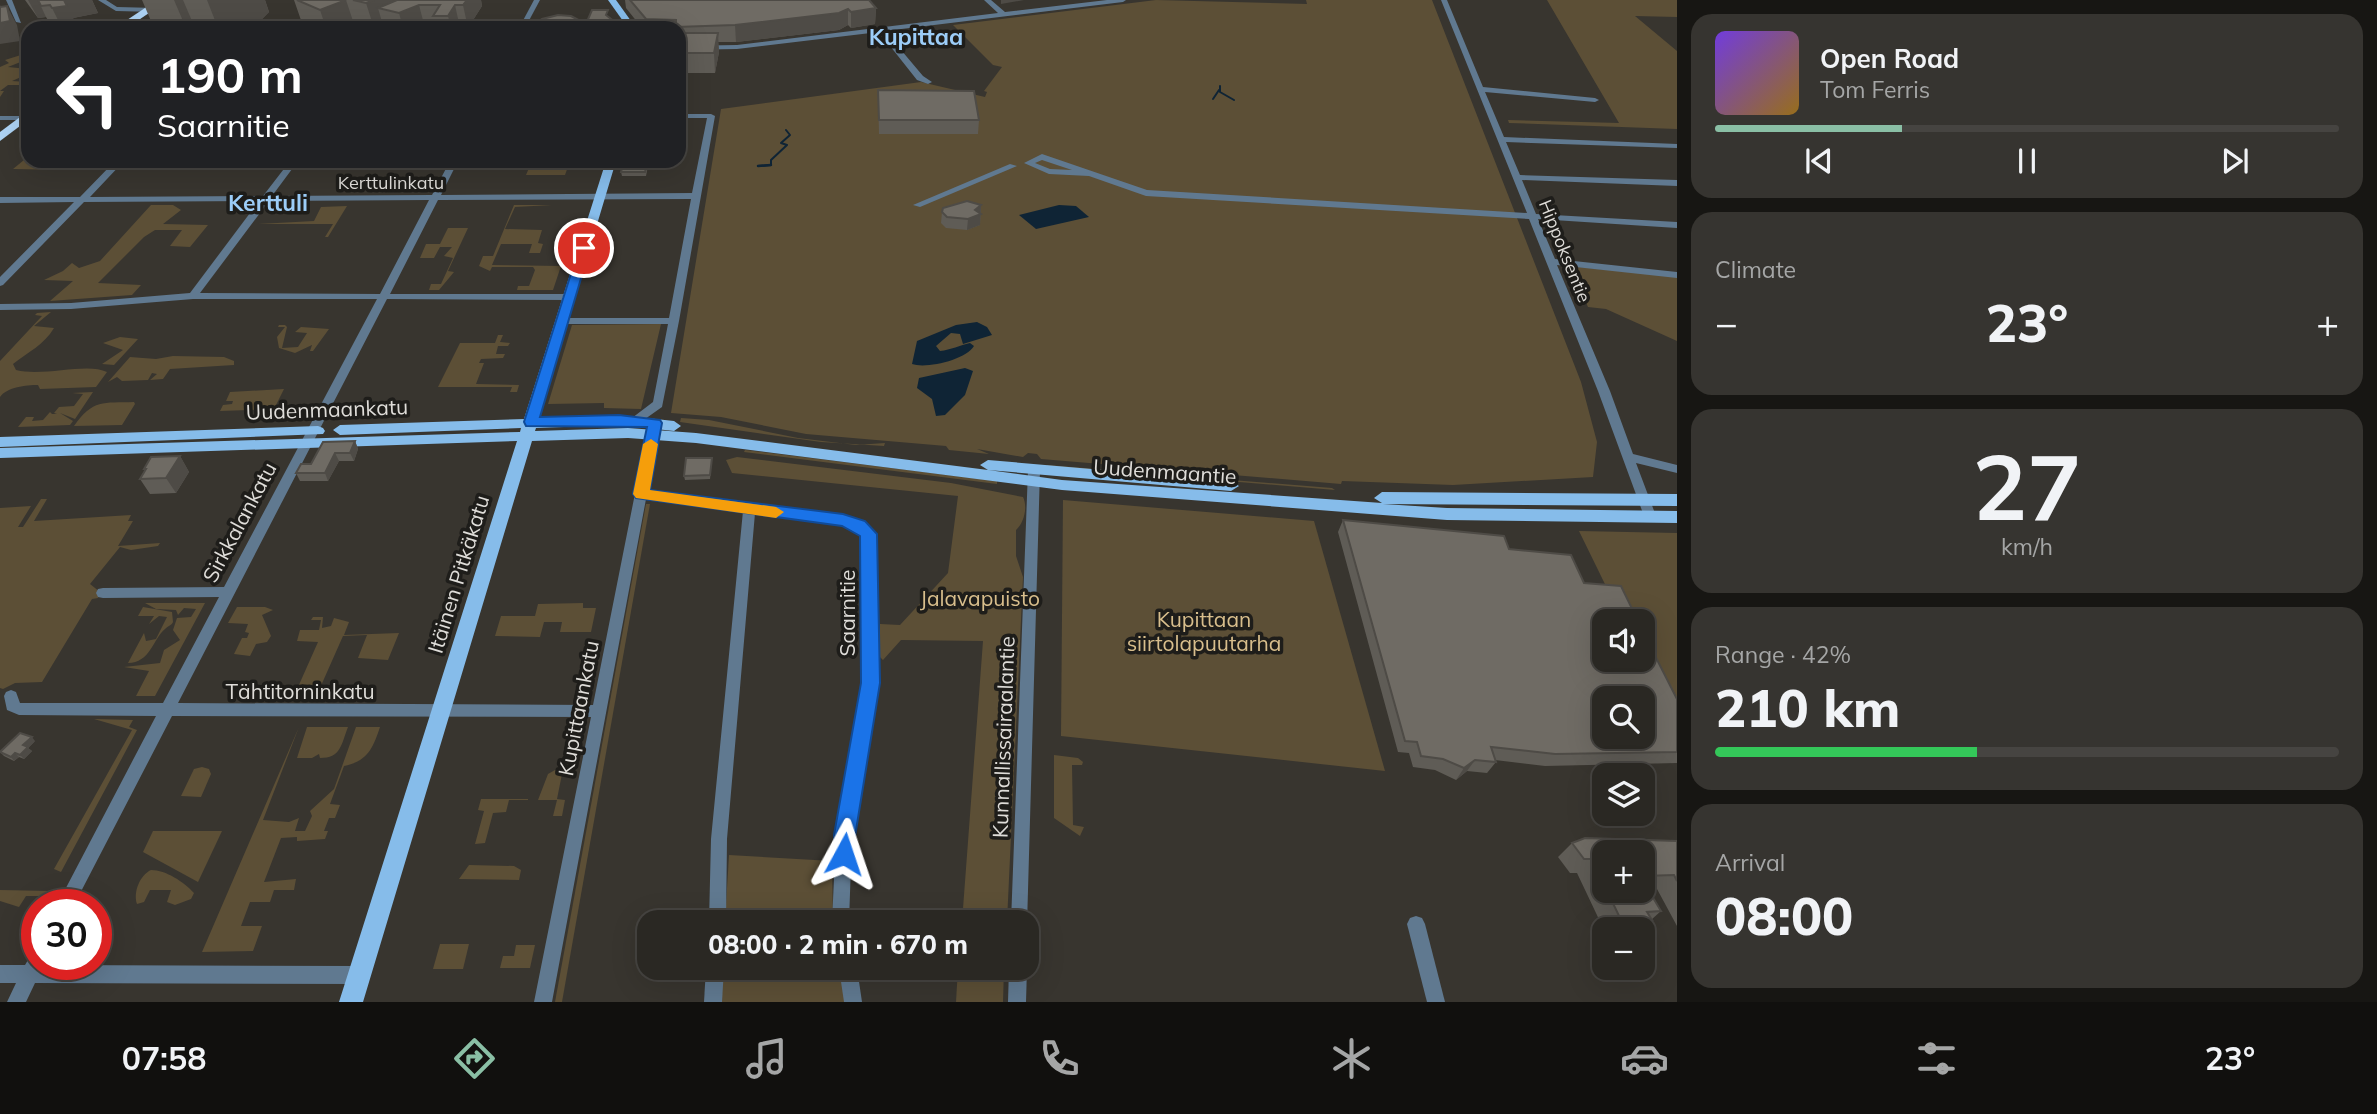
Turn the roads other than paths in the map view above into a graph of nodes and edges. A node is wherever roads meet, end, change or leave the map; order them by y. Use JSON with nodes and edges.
{"nodes":[{"id":1,"x":9,"y":0,"type":"edge"},
{"id":2,"x":101,"y":0,"type":"edge"},
{"id":3,"x":163,"y":0,"type":"edge"},
{"id":4,"x":175,"y":0,"type":"edge"},
{"id":5,"x":537,"y":0,"type":"edge"},
{"id":6,"x":612,"y":0,"type":"edge"},
{"id":7,"x":987,"y":0,"type":"edge"},
{"id":8,"x":1123,"y":0,"type":"edge"},
{"id":9,"x":1444,"y":0,"type":"edge"},
{"id":10,"x":149,"y":12,"type":"junction"},
{"id":11,"x":1003,"y":15,"type":"junction"},
{"id":12,"x":404,"y":17,"type":"edge"},
{"id":13,"x":133,"y":21,"type":"edge"},
{"id":14,"x":139,"y":21,"type":"edge"},
{"id":15,"x":394,"y":21,"type":"edge"},
{"id":16,"x":526,"y":21,"type":"edge"},
{"id":17,"x":627,"y":21,"type":"edge"},
{"id":18,"x":19,"y":22,"type":"dead end"},
{"id":19,"x":880,"y":29,"type":"junction"},
{"id":20,"x":686,"y":48,"type":"edge"},
{"id":21,"x":928,"y":82,"type":"dead end"},
{"id":22,"x":1481,"y":89,"type":"junction"},
{"id":23,"x":1595,"y":100,"type":"dead end"},
{"id":24,"x":21,"y":116,"type":"edge"},
{"id":25,"x":686,"y":116,"type":"edge"},
{"id":26,"x":0,"y":118,"type":"edge"},
{"id":27,"x":21,"y":120,"type":"edge"},
{"id":28,"x":0,"y":138,"type":"edge"},
{"id":29,"x":1501,"y":139,"type":"junction"},
{"id":30,"x":1677,"y":146,"type":"edge"},
{"id":31,"x":1013,"y":166,"type":"dead end"},
{"id":32,"x":113,"y":168,"type":"edge"},
{"id":33,"x":289,"y":168,"type":"edge"},
{"id":34,"x":450,"y":168,"type":"edge"},
{"id":35,"x":609,"y":168,"type":"edge"},
{"id":36,"x":1088,"y":174,"type":"junction"},
{"id":37,"x":1516,"y":177,"type":"junction"},
{"id":38,"x":1677,"y":183,"type":"edge"},
{"id":39,"x":697,"y":196,"type":"junction"},
{"id":40,"x":600,"y":197,"type":"junction"},
{"id":41,"x":267,"y":198,"type":"junction"},
{"id":42,"x":435,"y":198,"type":"junction"},
{"id":43,"x":83,"y":199,"type":"junction"},
{"id":44,"x":0,"y":200,"type":"edge"},
{"id":45,"x":917,"y":205,"type":"dead end"},
{"id":46,"x":1532,"y":218,"type":"junction"},
{"id":47,"x":1677,"y":225,"type":"edge"},
{"id":48,"x":1550,"y":261,"type":"junction"},
{"id":49,"x":1677,"y":275,"type":"edge"},
{"id":50,"x":0,"y":283,"type":"edge"},
{"id":51,"x":193,"y":296,"type":"junction"},
{"id":52,"x":383,"y":296,"type":"junction"},
{"id":53,"x":569,"y":297,"type":"junction"},
{"id":54,"x":0,"y":307,"type":"edge"},
{"id":55,"x":562,"y":321,"type":"junction"},
{"id":56,"x":674,"y":321,"type":"junction"},
{"id":57,"x":652,"y":423,"type":"junction"},
{"id":58,"x":529,"y":429,"type":"junction"},
{"id":59,"x":309,"y":436,"type":"junction"},
{"id":60,"x":0,"y":442,"type":"edge"},
{"id":61,"x":0,"y":453,"type":"edge"},
{"id":62,"x":1628,"y":457,"type":"junction"},
{"id":63,"x":1677,"y":469,"type":"edge"},
{"id":64,"x":1034,"y":476,"type":"junction"},
{"id":65,"x":641,"y":494,"type":"junction"},
{"id":66,"x":1644,"y":499,"type":"junction"},
{"id":67,"x":1677,"y":500,"type":"edge"},
{"id":68,"x":749,"y":509,"type":"junction"},
{"id":69,"x":1650,"y":516,"type":"junction"},
{"id":70,"x":1677,"y":517,"type":"edge"},
{"id":71,"x":227,"y":592,"type":"junction"},
{"id":72,"x":103,"y":593,"type":"dead end"},
{"id":73,"x":11,"y":696,"type":"dead end"},
{"id":74,"x":165,"y":711,"type":"junction"},
{"id":75,"x":598,"y":711,"type":"junction"},
{"id":76,"x":441,"y":712,"type":"junction"},
{"id":77,"x":73,"y":889,"type":"edge"},
{"id":78,"x":717,"y":910,"type":"edge"},
{"id":79,"x":841,"y":910,"type":"edge"},
{"id":80,"x":1020,"y":910,"type":"edge"},
{"id":81,"x":1416,"y":924,"type":"dead end"},
{"id":82,"x":112,"y":969,"type":"edge"},
{"id":83,"x":21,"y":970,"type":"edge"},
{"id":84,"x":0,"y":974,"type":"edge"},
{"id":85,"x":359,"y":975,"type":"junction"},
{"id":86,"x":27,"y":980,"type":"edge"},
{"id":87,"x":714,"y":980,"type":"edge"},
{"id":88,"x":850,"y":980,"type":"edge"},
{"id":89,"x":1018,"y":980,"type":"edge"},
{"id":90,"x":16,"y":1002,"type":"edge"},
{"id":91,"x":351,"y":1002,"type":"edge"},
{"id":92,"x":543,"y":1002,"type":"edge"},
{"id":93,"x":713,"y":1002,"type":"edge"},
{"id":94,"x":853,"y":1002,"type":"edge"},
{"id":95,"x":1017,"y":1002,"type":"edge"},
{"id":96,"x":1436,"y":1002,"type":"edge"}],
"edges":[{"from":1,"to":18,"type":"street"},
{"from":2,"to":10,"type":"street"},
{"from":3,"to":10,"type":"highway"},
{"from":4,"to":10,"type":"highway"},
{"from":5,"to":16,"type":"street"},
{"from":6,"to":17,"type":"main road"},
{"from":7,"to":11,"type":"street"},
{"from":8,"to":11,"type":"street"},
{"from":9,"to":22,"type":"street","name":"Hippoksentie"},
{"from":10,"to":13,"type":"highway"},
{"from":10,"to":14,"type":"highway"},
{"from":11,"to":19,"type":"street"},
{"from":12,"to":15,"type":"street"},
{"from":19,"to":20,"type":"street"},
{"from":19,"to":21,"type":"street"},
{"from":22,"to":23,"type":"street"},
{"from":22,"to":29,"type":"street","name":"Hippoksentie"},
{"from":24,"to":26,"type":"street"},
{"from":25,"to":39,"type":"street","name":"Kupittaankatu"},
{"from":27,"to":28,"type":"highway"},
{"from":29,"to":30,"type":"street"},
{"from":29,"to":37,"type":"street","name":"Hippoksentie"},
{"from":31,"to":45,"type":"street"},
{"from":32,"to":43,"type":"street"},
{"from":33,"to":41,"type":"street"},
{"from":34,"to":42,"type":"street","name":"Sirkkalankatu"},
{"from":35,"to":40,"type":"main road","name":"Itäinen Pitkäkatu"},
{"from":36,"to":36,"type":"street"},
{"from":36,"to":46,"type":"street"},
{"from":37,"to":38,"type":"street"},
{"from":37,"to":46,"type":"street","name":"Hippoksentie"},
{"from":39,"to":40,"type":"street","name":"Kerttulinkatu"},
{"from":39,"to":56,"type":"street","name":"Kupittaankatu"},
{"from":40,"to":42,"type":"street","name":"Kerttulinkatu"},
{"from":40,"to":53,"type":"main road","name":"Itäinen Pitkäkatu"},
{"from":41,"to":42,"type":"street","name":"Kerttulinkatu"},
{"from":41,"to":43,"type":"street","name":"Kerttulinkatu"},
{"from":41,"to":51,"type":"street"},
{"from":42,"to":52,"type":"street","name":"Sirkkalankatu"},
{"from":43,"to":44,"type":"street","name":"Kerttulinkatu"},
{"from":43,"to":50,"type":"street"},
{"from":46,"to":47,"type":"street"},
{"from":46,"to":48,"type":"street","name":"Hippoksentie"},
{"from":48,"to":49,"type":"street"},
{"from":48,"to":62,"type":"street","name":"Hippoksentie"},
{"from":51,"to":52,"type":"street"},
{"from":51,"to":54,"type":"street"},
{"from":52,"to":53,"type":"street"},
{"from":52,"to":59,"type":"street","name":"Sirkkalankatu"},
{"from":53,"to":55,"type":"main road","name":"Itäinen Pitkäkatu"},
{"from":55,"to":56,"type":"street"},
{"from":55,"to":58,"type":"main road","name":"Itäinen Pitkäkatu"},
{"from":56,"to":57,"type":"street","name":"Kupittaankatu"},
{"from":57,"to":58,"type":"main road","name":"Uudenmaankatu"},
{"from":57,"to":58,"type":"main road","name":"Uudenmaankatu"},
{"from":57,"to":64,"type":"main road","name":"Uudenmaantie"},
{"from":57,"to":65,"type":"street","name":"Kupittaankatu"},
{"from":58,"to":59,"type":"main road","name":"Uudenmaankatu"},
{"from":58,"to":76,"type":"main road","name":"Itäinen Pitkäkatu"},
{"from":59,"to":60,"type":"main road","name":"Uudenmaankatu"},
{"from":59,"to":61,"type":"main road","name":"Uudenmaankatu"},
{"from":59,"to":71,"type":"street","name":"Sirkkalankatu"},
{"from":62,"to":63,"type":"street"},
{"from":62,"to":66,"type":"street","name":"Hippoksentie"},
{"from":64,"to":66,"type":"main road","name":"Uudenmaantie"},
{"from":64,"to":69,"type":"main road","name":"Uudenmaantie"},
{"from":64,"to":80,"type":"street","name":"Kunnallissairaalantie"},
{"from":65,"to":68,"type":"street","name":"Saarnitie"},
{"from":65,"to":75,"type":"street","name":"Kupittaankatu"},
{"from":66,"to":67,"type":"main road","name":"Uudenmaantie"},
{"from":66,"to":69,"type":"street","name":"Hippoksentie"},
{"from":68,"to":78,"type":"street"},
{"from":68,"to":79,"type":"street","name":"Saarnitie"},
{"from":69,"to":70,"type":"main road","name":"Uudenmaantie"},
{"from":71,"to":72,"type":"street"},
{"from":71,"to":74,"type":"street","name":"Sirkkalankatu"},
{"from":73,"to":74,"type":"street","name":"Tähtitorninkatu"},
{"from":74,"to":76,"type":"street","name":"Tähtitorninkatu"},
{"from":74,"to":77,"type":"street","name":"Sirkkalankatu"},
{"from":75,"to":76,"type":"street","name":"Tähtitorninkatu"},
{"from":75,"to":92,"type":"street","name":"Kupittaankatu"},
{"from":76,"to":85,"type":"main road","name":"Itäinen Pitkäkatu"},
{"from":81,"to":96,"type":"street"},
{"from":82,"to":85,"type":"street"},
{"from":83,"to":84,"type":"street"},
{"from":85,"to":91,"type":"main road","name":"Itäinen Pitkäkatu"},
{"from":86,"to":90,"type":"street"},
{"from":87,"to":93,"type":"street"},
{"from":88,"to":94,"type":"street"},
{"from":89,"to":95,"type":"street"}]}
